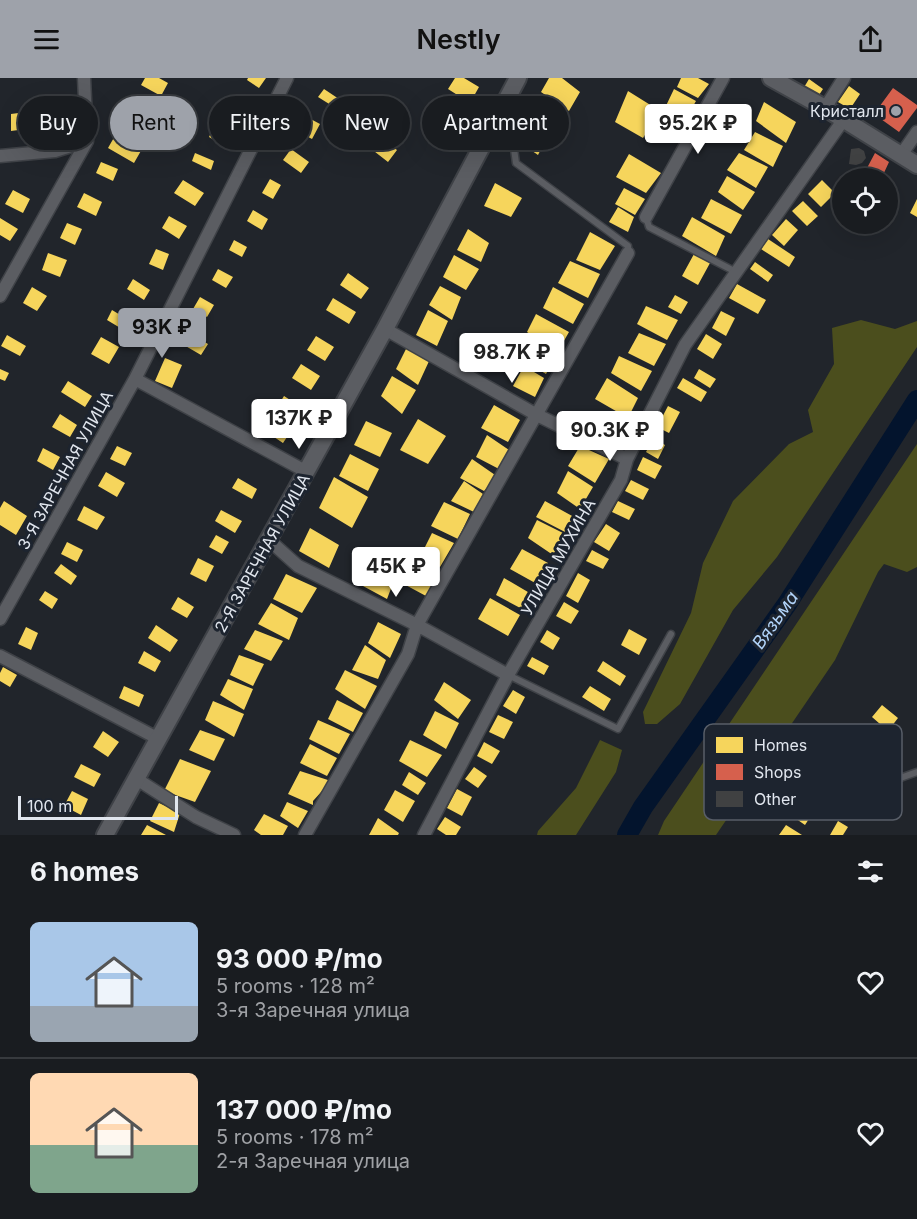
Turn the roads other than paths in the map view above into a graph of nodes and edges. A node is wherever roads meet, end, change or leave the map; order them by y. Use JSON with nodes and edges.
{"nodes":[{"id":1,"x":84,"y":78,"type":"edge"},
{"id":2,"x":287,"y":78,"type":"edge"},
{"id":3,"x":518,"y":78,"type":"edge"},
{"id":4,"x":723,"y":78,"type":"edge"},
{"id":5,"x":771,"y":78,"type":"edge"},
{"id":6,"x":844,"y":78,"type":"edge"},
{"id":7,"x":85,"y":96,"type":"edge"},
{"id":8,"x":509,"y":96,"type":"edge"},
{"id":9,"x":825,"y":108,"type":"junction"},
{"id":10,"x":844,"y":119,"type":"junction"},
{"id":11,"x":917,"y":132,"type":"edge"},
{"id":12,"x":58,"y":150,"type":"edge"},
{"id":13,"x":82,"y":150,"type":"edge"},
{"id":14,"x":480,"y":150,"type":"edge"},
{"id":15,"x":514,"y":150,"type":"edge"},
{"id":16,"x":901,"y":155,"type":"junction"},
{"id":17,"x":0,"y":156,"type":"edge"},
{"id":18,"x":917,"y":165,"type":"edge"},
{"id":19,"x":646,"y":217,"type":"joint"},
{"id":20,"x":628,"y":253,"type":"joint"},
{"id":21,"x":736,"y":272,"type":"junction"},
{"id":22,"x":0,"y":296,"type":"edge"},
{"id":23,"x":385,"y":329,"type":"junction"},
{"id":24,"x":135,"y":379,"type":"junction"},
{"id":25,"x":537,"y":415,"type":"junction"},
{"id":26,"x":627,"y":459,"type":"junction"},
{"id":27,"x":307,"y":472,"type":"junction"},
{"id":28,"x":269,"y":540,"type":"junction"},
{"id":29,"x":0,"y":619,"type":"edge"},
{"id":30,"x":417,"y":625,"type":"junction"},
{"id":31,"x":670,"y":634,"type":"dead end"},
{"id":32,"x":0,"y":656,"type":"edge"},
{"id":33,"x":508,"y":675,"type":"junction"},
{"id":34,"x":158,"y":738,"type":"junction"},
{"id":35,"x":917,"y":772,"type":"edge"},
{"id":36,"x":902,"y":777,"type":"edge"},
{"id":37,"x":135,"y":778,"type":"junction"},
{"id":38,"x":105,"y":835,"type":"edge"},
{"id":39,"x":234,"y":835,"type":"edge"},
{"id":40,"x":305,"y":835,"type":"edge"},
{"id":41,"x":424,"y":835,"type":"edge"}],
"edges":[{"from":1,"to":7,"type":"street"},
{"from":2,"to":24,"type":"street","name":"3-Я ЗАРЕЧНАЯ УЛИЦА"},
{"from":3,"to":8,"type":"main road","name":"2-Я ЗАРЕЧНАЯ УЛИЦА"},
{"from":4,"to":19,"type":"street"},
{"from":5,"to":9,"type":"main road"},
{"from":6,"to":9,"type":"street"},
{"from":9,"to":10,"type":"main road"},
{"from":10,"to":16,"type":"main road"},
{"from":10,"to":21,"type":"street","name":"УЛИЦА МУХИНА"},
{"from":11,"to":16,"type":"street"},
{"from":12,"to":17,"type":"street"},
{"from":13,"to":22,"type":"street"},
{"from":14,"to":23,"type":"main road","name":"2-Я ЗАРЕЧНАЯ УЛИЦА"},
{"from":15,"to":20,"type":"lane"},
{"from":16,"to":18,"type":"main road"},
{"from":19,"to":21,"type":"lane"},
{"from":20,"to":25,"type":"street"},
{"from":21,"to":26,"type":"street","name":"УЛИЦА МУХИНА"},
{"from":23,"to":25,"type":"street"},
{"from":23,"to":27,"type":"main road","name":"2-Я ЗАРЕЧНАЯ УЛИЦА"},
{"from":24,"to":27,"type":"street"},
{"from":24,"to":29,"type":"street","name":"3-Я ЗАРЕЧНАЯ УЛИЦА"},
{"from":25,"to":26,"type":"street"},
{"from":25,"to":30,"type":"street"},
{"from":26,"to":33,"type":"street","name":"УЛИЦА МУХИНА"},
{"from":27,"to":28,"type":"main road","name":"2-Я ЗАРЕЧНАЯ УЛИЦА"},
{"from":28,"to":30,"type":"street"},
{"from":28,"to":34,"type":"main road","name":"2-Я ЗАРЕЧНАЯ УЛИЦА"},
{"from":30,"to":33,"type":"street"},
{"from":30,"to":40,"type":"street"},
{"from":31,"to":33,"type":"lane"},
{"from":32,"to":34,"type":"street"},
{"from":33,"to":41,"type":"street","name":"УЛИЦА МУХИНА"},
{"from":34,"to":37,"type":"main road","name":"2-Я ЗАРЕЧНАЯ УЛИЦА"},
{"from":35,"to":36,"type":"lane"},
{"from":37,"to":38,"type":"main road","name":"2-Я ЗАРЕЧНАЯ УЛИЦА"},
{"from":37,"to":39,"type":"street"}]}
